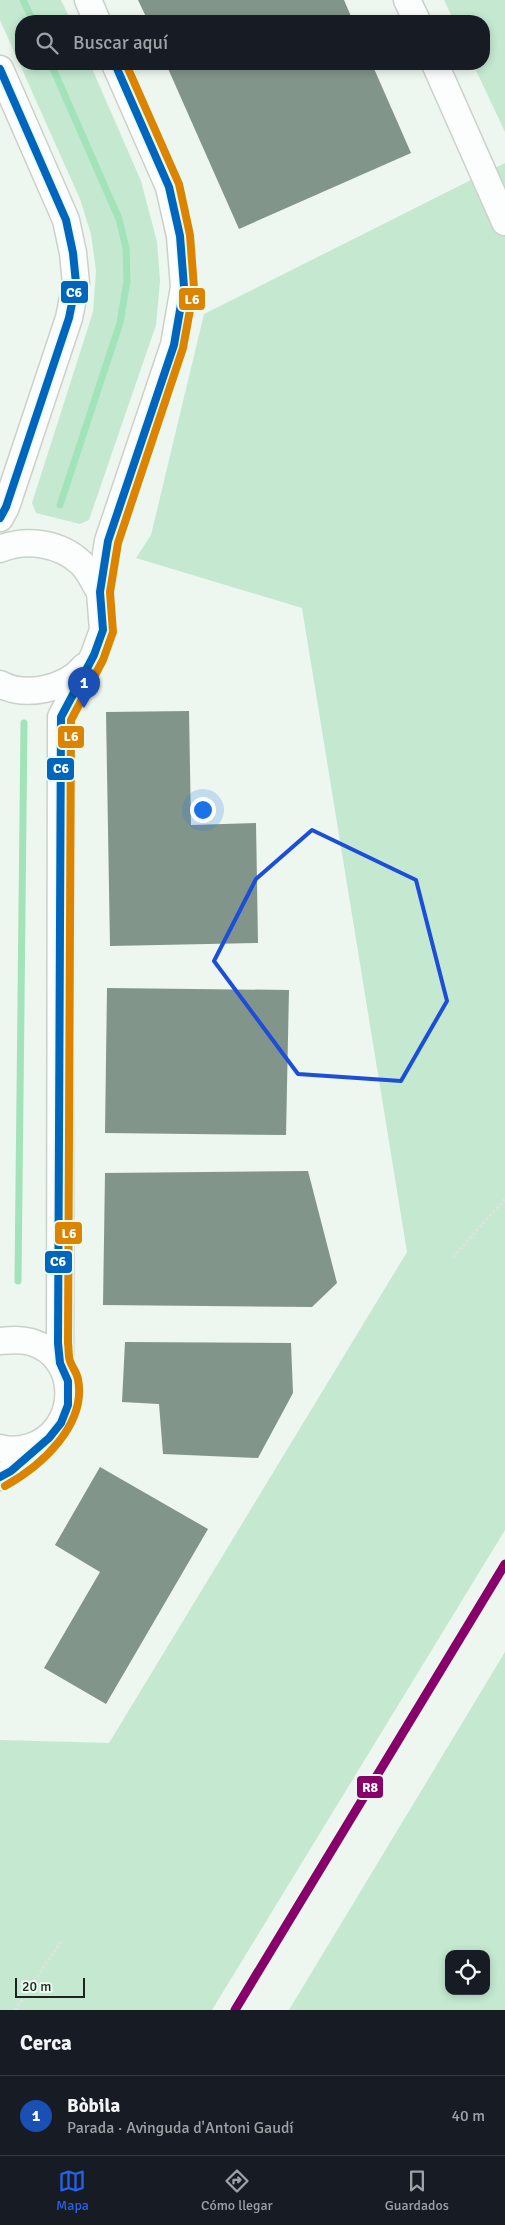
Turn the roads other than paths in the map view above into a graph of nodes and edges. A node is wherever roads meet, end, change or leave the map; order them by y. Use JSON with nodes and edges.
{"nodes":[{"id":1,"x":88,"y":0,"type":"edge"},
{"id":2,"x":407,"y":0,"type":"edge"},
{"id":3,"x":94,"y":15,"type":"edge"},
{"id":4,"x":414,"y":15,"type":"edge"},
{"id":5,"x":0,"y":69,"type":"edge"},
{"id":6,"x":119,"y":70,"type":"edge"},
{"id":7,"x":438,"y":70,"type":"edge"},
{"id":8,"x":505,"y":222,"type":"edge"},
{"id":9,"x":0,"y":518,"type":"edge"},
{"id":10,"x":0,"y":549,"type":"edge"},
{"id":11,"x":100,"y":592,"type":"junction"},
{"id":12,"x":94,"y":654,"type":"junction"},
{"id":13,"x":0,"y":684,"type":"edge"},
{"id":14,"x":0,"y":1341,"type":"edge"},
{"id":15,"x":60,"y":1363,"type":"junction"},
{"id":16,"x":49,"y":1438,"type":"junction"},
{"id":17,"x":0,"y":1448,"type":"edge"},
{"id":18,"x":0,"y":1477,"type":"edge"}],
"edges":[{"from":1,"to":3,"type":"street"},
{"from":2,"to":4,"type":"street"},
{"from":5,"to":9,"type":"street"},
{"from":6,"to":11,"type":"street"},
{"from":7,"to":8,"type":"street"},
{"from":10,"to":11,"type":"street"},
{"from":11,"to":12,"type":"street"},
{"from":12,"to":13,"type":"street"},
{"from":12,"to":15,"type":"street"},
{"from":14,"to":15,"type":"street"},
{"from":15,"to":16,"type":"street"},
{"from":16,"to":17,"type":"street"},
{"from":16,"to":18,"type":"street"}]}
